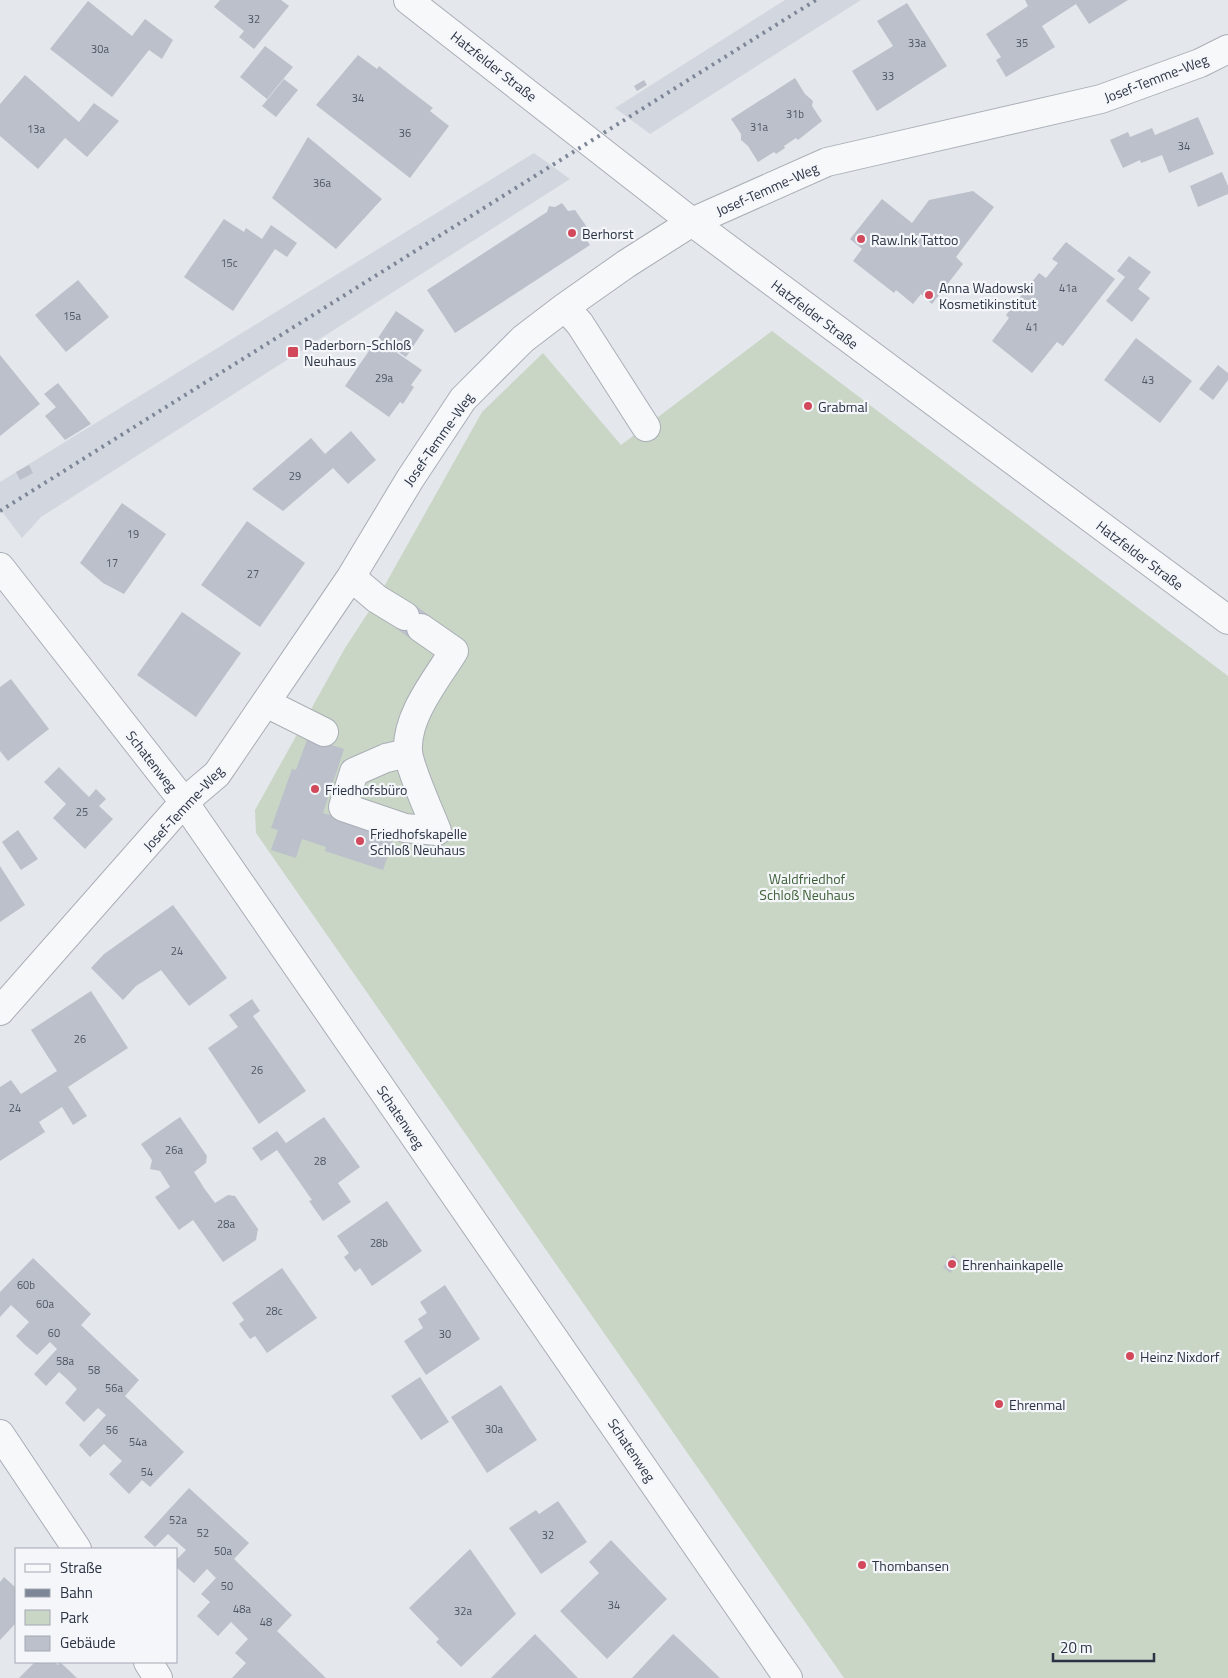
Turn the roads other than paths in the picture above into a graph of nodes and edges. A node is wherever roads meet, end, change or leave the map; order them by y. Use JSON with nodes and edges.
{"nodes":[{"id":1,"x":427,"y":5,"type":"edge"},
{"id":2,"x":1228,"y":49,"type":"edge"},
{"id":3,"x":692,"y":222,"type":"junction"},
{"id":4,"x":565,"y":307,"type":"junction"},
{"id":5,"x":646,"y":427,"type":"dead end"},
{"id":6,"x":0,"y":567,"type":"edge"},
{"id":7,"x":351,"y":577,"type":"junction"},
{"id":8,"x":1228,"y":620,"type":"edge"},
{"id":9,"x":266,"y":703,"type":"junction"},
{"id":10,"x":324,"y":732,"type":"dead end"},
{"id":11,"x":408,"y":753,"type":"dead end"},
{"id":12,"x":184,"y":802,"type":"junction"},
{"id":13,"x":0,"y":1011,"type":"edge"},
{"id":14,"x":0,"y":1434,"type":"edge"},
{"id":15,"x":76,"y":1548,"type":"edge"},
{"id":16,"x":149,"y":1663,"type":"edge"},
{"id":17,"x":158,"y":1678,"type":"edge"},
{"id":18,"x":788,"y":1678,"type":"edge"}],
"edges":[{"from":1,"to":3,"type":"street","name":"Hatzfelder Straße"},
{"from":2,"to":3,"type":"street","name":"Josef-Temme-Weg"},
{"from":3,"to":4,"type":"street","name":"Josef-Temme-Weg"},
{"from":3,"to":8,"type":"street","name":"Hatzfelder Straße"},
{"from":4,"to":5,"type":"street"},
{"from":4,"to":7,"type":"street","name":"Josef-Temme-Weg"},
{"from":6,"to":12,"type":"street","name":"Schatenweg"},
{"from":7,"to":9,"type":"street","name":"Josef-Temme-Weg"},
{"from":7,"to":11,"type":"street"},
{"from":9,"to":10,"type":"street"},
{"from":9,"to":12,"type":"street","name":"Josef-Temme-Weg"},
{"from":12,"to":13,"type":"street","name":"Josef-Temme-Weg"},
{"from":12,"to":18,"type":"street","name":"Schatenweg"},
{"from":14,"to":15,"type":"street"},
{"from":16,"to":17,"type":"street"}]}
